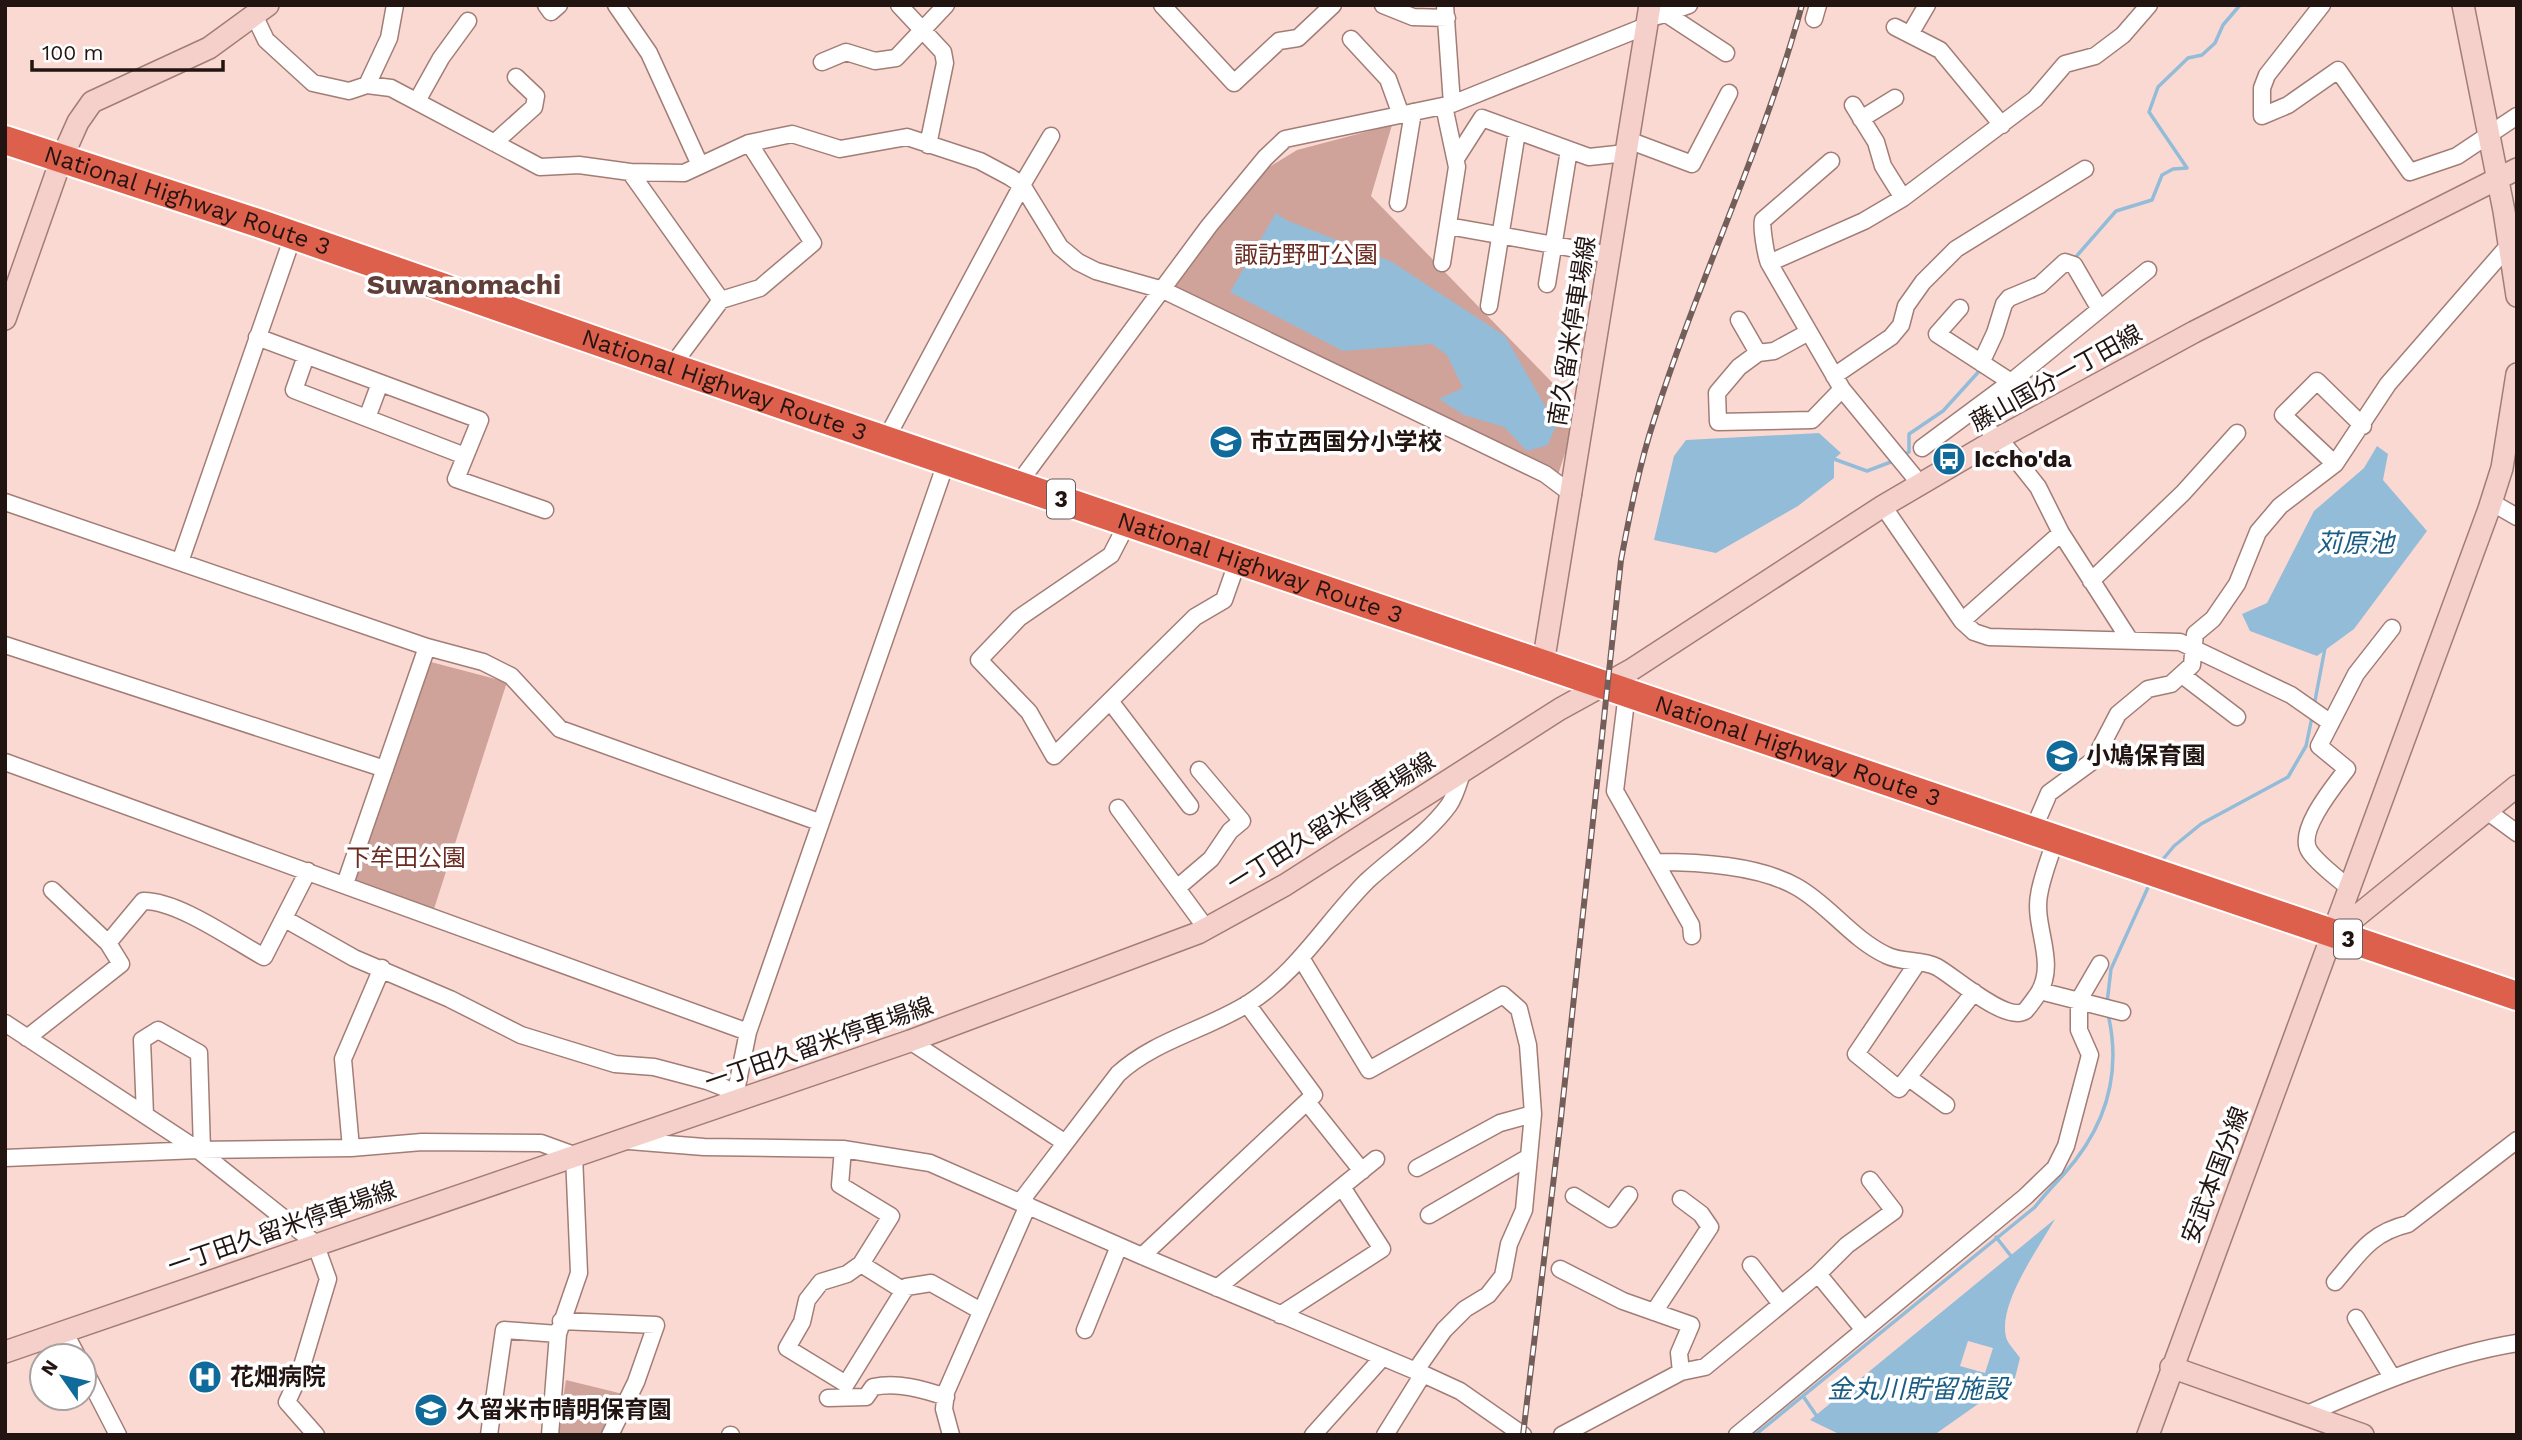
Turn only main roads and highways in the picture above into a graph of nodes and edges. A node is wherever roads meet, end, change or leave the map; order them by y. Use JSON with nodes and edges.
{"nodes":[{"id":1,"x":2463,"y":5,"type":"edge"},
{"id":2,"x":261,"y":11,"type":"edge"},
{"id":3,"x":1652,"y":16,"type":"edge"},
{"id":4,"x":5,"y":140,"type":"edge"},
{"id":5,"x":61,"y":160,"type":"junction"},
{"id":6,"x":2517,"y":169,"type":"edge"},
{"id":7,"x":2497,"y":179,"type":"junction"},
{"id":8,"x":2512,"y":249,"type":"edge"},
{"id":9,"x":2517,"y":296,"type":"edge"},
{"id":10,"x":5,"y":319,"type":"edge"},
{"id":11,"x":2517,"y":374,"type":"edge"},
{"id":12,"x":1543,"y":664,"type":"junction"},
{"id":13,"x":1614,"y":688,"type":"junction"},
{"id":14,"x":2517,"y":786,"type":"edge"},
{"id":15,"x":2354,"y":882,"type":"junction"},
{"id":16,"x":2392,"y":887,"type":"junction"},
{"id":17,"x":2334,"y":934,"type":"junction"},
{"id":18,"x":2517,"y":996,"type":"edge"},
{"id":19,"x":5,"y":1352,"type":"edge"},
{"id":20,"x":2171,"y":1367,"type":"junction"},
{"id":21,"x":2148,"y":1435,"type":"edge"},
{"id":22,"x":2363,"y":1435,"type":"edge"}],
"edges":[{"from":1,"to":7,"type":"main road"},
{"from":2,"to":5,"type":"main road"},
{"from":3,"to":12,"type":"main road","name":"南久留米停車場線"},
{"from":4,"to":5,"type":"highway","name":"National Highway Route 3","number":"3"},
{"from":5,"to":10,"type":"main road"},
{"from":5,"to":12,"type":"highway","name":"National Highway Route 3","number":"3"},
{"from":6,"to":7,"type":"main road","name":"藤山国分一丁田線"},
{"from":7,"to":8,"type":"main road"},
{"from":7,"to":13,"type":"main road","name":"藤山国分一丁田線"},
{"from":8,"to":9,"type":"main road"},
{"from":11,"to":15,"type":"main road","name":"安武本国分線"},
{"from":12,"to":13,"type":"highway","name":"National Highway Route 3","number":"3"},
{"from":13,"to":17,"type":"highway","name":"National Highway Route 3","number":"3"},
{"from":13,"to":19,"type":"main road","name":"一丁田久留米停車場線"},
{"from":14,"to":16,"type":"main road"},
{"from":15,"to":16,"type":"main road"},
{"from":15,"to":17,"type":"main road","name":"安武本国分線"},
{"from":16,"to":17,"type":"main road"},
{"from":17,"to":18,"type":"highway","name":"National Highway Route 3","number":"3"},
{"from":17,"to":20,"type":"main road","name":"安武本国分線"},
{"from":20,"to":21,"type":"main road","name":"安武本国分線"},
{"from":20,"to":22,"type":"main road"}]}
